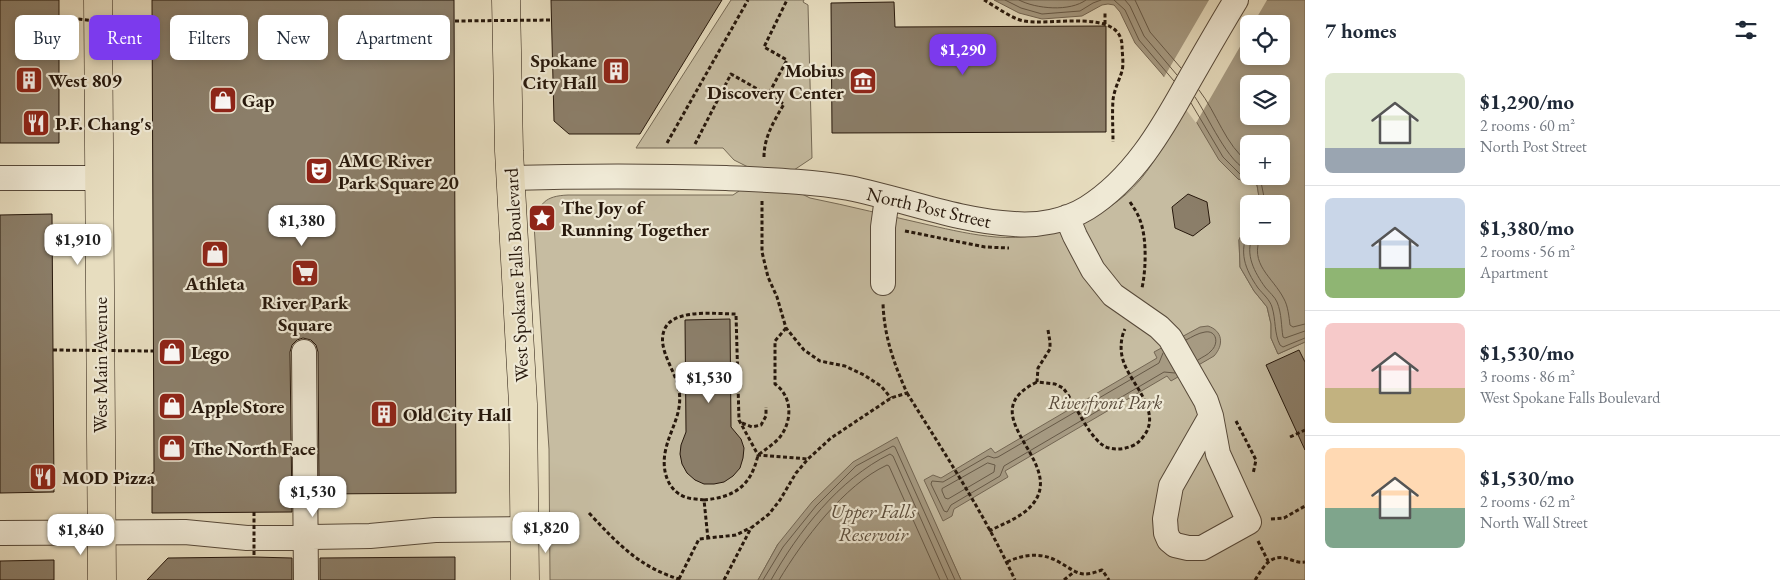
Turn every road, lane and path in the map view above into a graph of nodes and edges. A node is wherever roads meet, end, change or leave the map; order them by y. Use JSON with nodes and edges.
{"nodes":[{"id":1,"x":98,"y":0,"type":"edge"},
{"id":2,"x":506,"y":0,"type":"edge"},
{"id":3,"x":748,"y":0,"type":"edge"},
{"id":4,"x":787,"y":0,"type":"edge"},
{"id":5,"x":984,"y":0,"type":"edge"},
{"id":6,"x":1236,"y":0,"type":"edge"},
{"id":7,"x":1105,"y":12,"type":"dead end"},
{"id":8,"x":455,"y":20,"type":"dead end"},
{"id":9,"x":552,"y":20,"type":"dead end"},
{"id":10,"x":1105,"y":24,"type":"junction"},
{"id":11,"x":768,"y":95,"type":"junction"},
{"id":12,"x":1113,"y":142,"type":"dead end"},
{"id":13,"x":667,"y":143,"type":"dead end"},
{"id":14,"x":695,"y":144,"type":"dead end"},
{"id":15,"x":764,"y":160,"type":"dead end"},
{"id":16,"x":0,"y":178,"type":"edge"},
{"id":17,"x":99,"y":178,"type":"junction"},
{"id":18,"x":510,"y":178,"type":"junction"},
{"id":19,"x":762,"y":197,"type":"dead end"},
{"id":20,"x":887,"y":198,"type":"junction"},
{"id":21,"x":1130,"y":202,"type":"dead end"},
{"id":22,"x":1067,"y":217,"type":"junction"},
{"id":23,"x":883,"y":283,"type":"joint"},
{"id":24,"x":1137,"y":313,"type":"junction"},
{"id":25,"x":786,"y":328,"type":"junction"},
{"id":26,"x":1048,"y":330,"type":"dead end"},
{"id":27,"x":53,"y":350,"type":"dead end"},
{"id":28,"x":154,"y":351,"type":"dead end"},
{"id":29,"x":304,"y":352,"type":"dead end"},
{"id":30,"x":1037,"y":382,"type":"junction"},
{"id":31,"x":907,"y":393,"type":"junction"},
{"id":32,"x":891,"y":398,"type":"junction"},
{"id":33,"x":766,"y":407,"type":"dead end"},
{"id":34,"x":1211,"y":416,"type":"junction"},
{"id":35,"x":740,"y":422,"type":"junction"},
{"id":36,"x":1305,"y":430,"type":"edge"},
{"id":37,"x":1290,"y":437,"type":"dead end"},
{"id":38,"x":758,"y":455,"type":"junction"},
{"id":39,"x":808,"y":459,"type":"junction"},
{"id":40,"x":704,"y":500,"type":"junction"},
{"id":41,"x":1305,"y":506,"type":"edge"},
{"id":42,"x":254,"y":512,"type":"dead end"},
{"id":43,"x":589,"y":512,"type":"dead end"},
{"id":44,"x":1249,"y":522,"type":"junction"},
{"id":45,"x":525,"y":528,"type":"junction"},
{"id":46,"x":751,"y":528,"type":"junction"},
{"id":47,"x":989,"y":531,"type":"junction"},
{"id":48,"x":102,"y":532,"type":"junction"},
{"id":49,"x":0,"y":533,"type":"edge"},
{"id":50,"x":305,"y":537,"type":"junction"},
{"id":51,"x":708,"y":539,"type":"junction"},
{"id":52,"x":254,"y":557,"type":"dead end"},
{"id":53,"x":1006,"y":562,"type":"junction"},
{"id":54,"x":1305,"y":562,"type":"edge"},
{"id":55,"x":1074,"y":572,"type":"junction"},
{"id":56,"x":102,"y":580,"type":"edge"},
{"id":57,"x":306,"y":580,"type":"edge"},
{"id":58,"x":525,"y":580,"type":"edge"},
{"id":59,"x":680,"y":580,"type":"edge"},
{"id":60,"x":724,"y":580,"type":"edge"},
{"id":61,"x":1015,"y":580,"type":"edge"},
{"id":62,"x":1064,"y":580,"type":"edge"},
{"id":63,"x":1109,"y":580,"type":"edge"},
{"id":64,"x":1255,"y":580,"type":"edge"}],
"edges":[{"from":1,"to":17,"type":"main road","name":"West Main Avenue"},
{"from":2,"to":18,"type":"main road","name":"West Spokane Falls Boulevard"},
{"from":3,"to":13,"type":"path"},
{"from":4,"to":11,"type":"path"},
{"from":5,"to":10,"type":"path"},
{"from":6,"to":22,"type":"street","name":"North Post Street"},
{"from":7,"to":10,"type":"path"},
{"from":8,"to":9,"type":"path","bridge":true},
{"from":10,"to":12,"type":"path"},
{"from":11,"to":14,"type":"path"},
{"from":11,"to":15,"type":"path"},
{"from":16,"to":17,"type":"street"},
{"from":17,"to":48,"type":"main road","name":"West Main Avenue"},
{"from":18,"to":20,"type":"street","name":"North Post Street"},
{"from":18,"to":45,"type":"main road","name":"West Spokane Falls Boulevard"},
{"from":19,"to":25,"type":"path"},
{"from":20,"to":22,"type":"street","name":"North Post Street"},
{"from":20,"to":23,"type":"street"},
{"from":21,"to":24,"type":"path"},
{"from":22,"to":24,"type":"street"},
{"from":23,"to":31,"type":"path"},
{"from":24,"to":30,"type":"path"},
{"from":24,"to":34,"type":"street"},
{"from":25,"to":32,"type":"path"},
{"from":25,"to":38,"type":"path"},
{"from":26,"to":30,"type":"path"},
{"from":27,"to":28,"type":"path","bridge":true},
{"from":29,"to":50,"type":"street"},
{"from":30,"to":47,"type":"path"},
{"from":31,"to":32,"type":"path"},
{"from":31,"to":47,"type":"path"},
{"from":32,"to":39,"type":"path"},
{"from":33,"to":35,"type":"path"},
{"from":34,"to":44,"type":"street"},
{"from":34,"to":44,"type":"street"},
{"from":35,"to":38,"type":"path"},
{"from":35,"to":40,"type":"path"},
{"from":36,"to":37,"type":"path"},
{"from":38,"to":39,"type":"path"},
{"from":38,"to":40,"type":"path"},
{"from":39,"to":46,"type":"path"},
{"from":40,"to":51,"type":"path"},
{"from":41,"to":44,"type":"path"},
{"from":42,"to":52,"type":"path","bridge":true},
{"from":43,"to":59,"type":"path"},
{"from":45,"to":50,"type":"street"},
{"from":45,"to":58,"type":"main road","name":"West Spokane Falls Boulevard"},
{"from":46,"to":51,"type":"path"},
{"from":46,"to":60,"type":"path"},
{"from":47,"to":53,"type":"path"},
{"from":48,"to":49,"type":"street"},
{"from":48,"to":50,"type":"street"},
{"from":48,"to":56,"type":"main road","name":"West Main Avenue"},
{"from":50,"to":57,"type":"street"},
{"from":51,"to":59,"type":"path"},
{"from":53,"to":55,"type":"path"},
{"from":53,"to":61,"type":"path"},
{"from":54,"to":64,"type":"path"},
{"from":55,"to":62,"type":"path"},
{"from":55,"to":63,"type":"path"}]}
